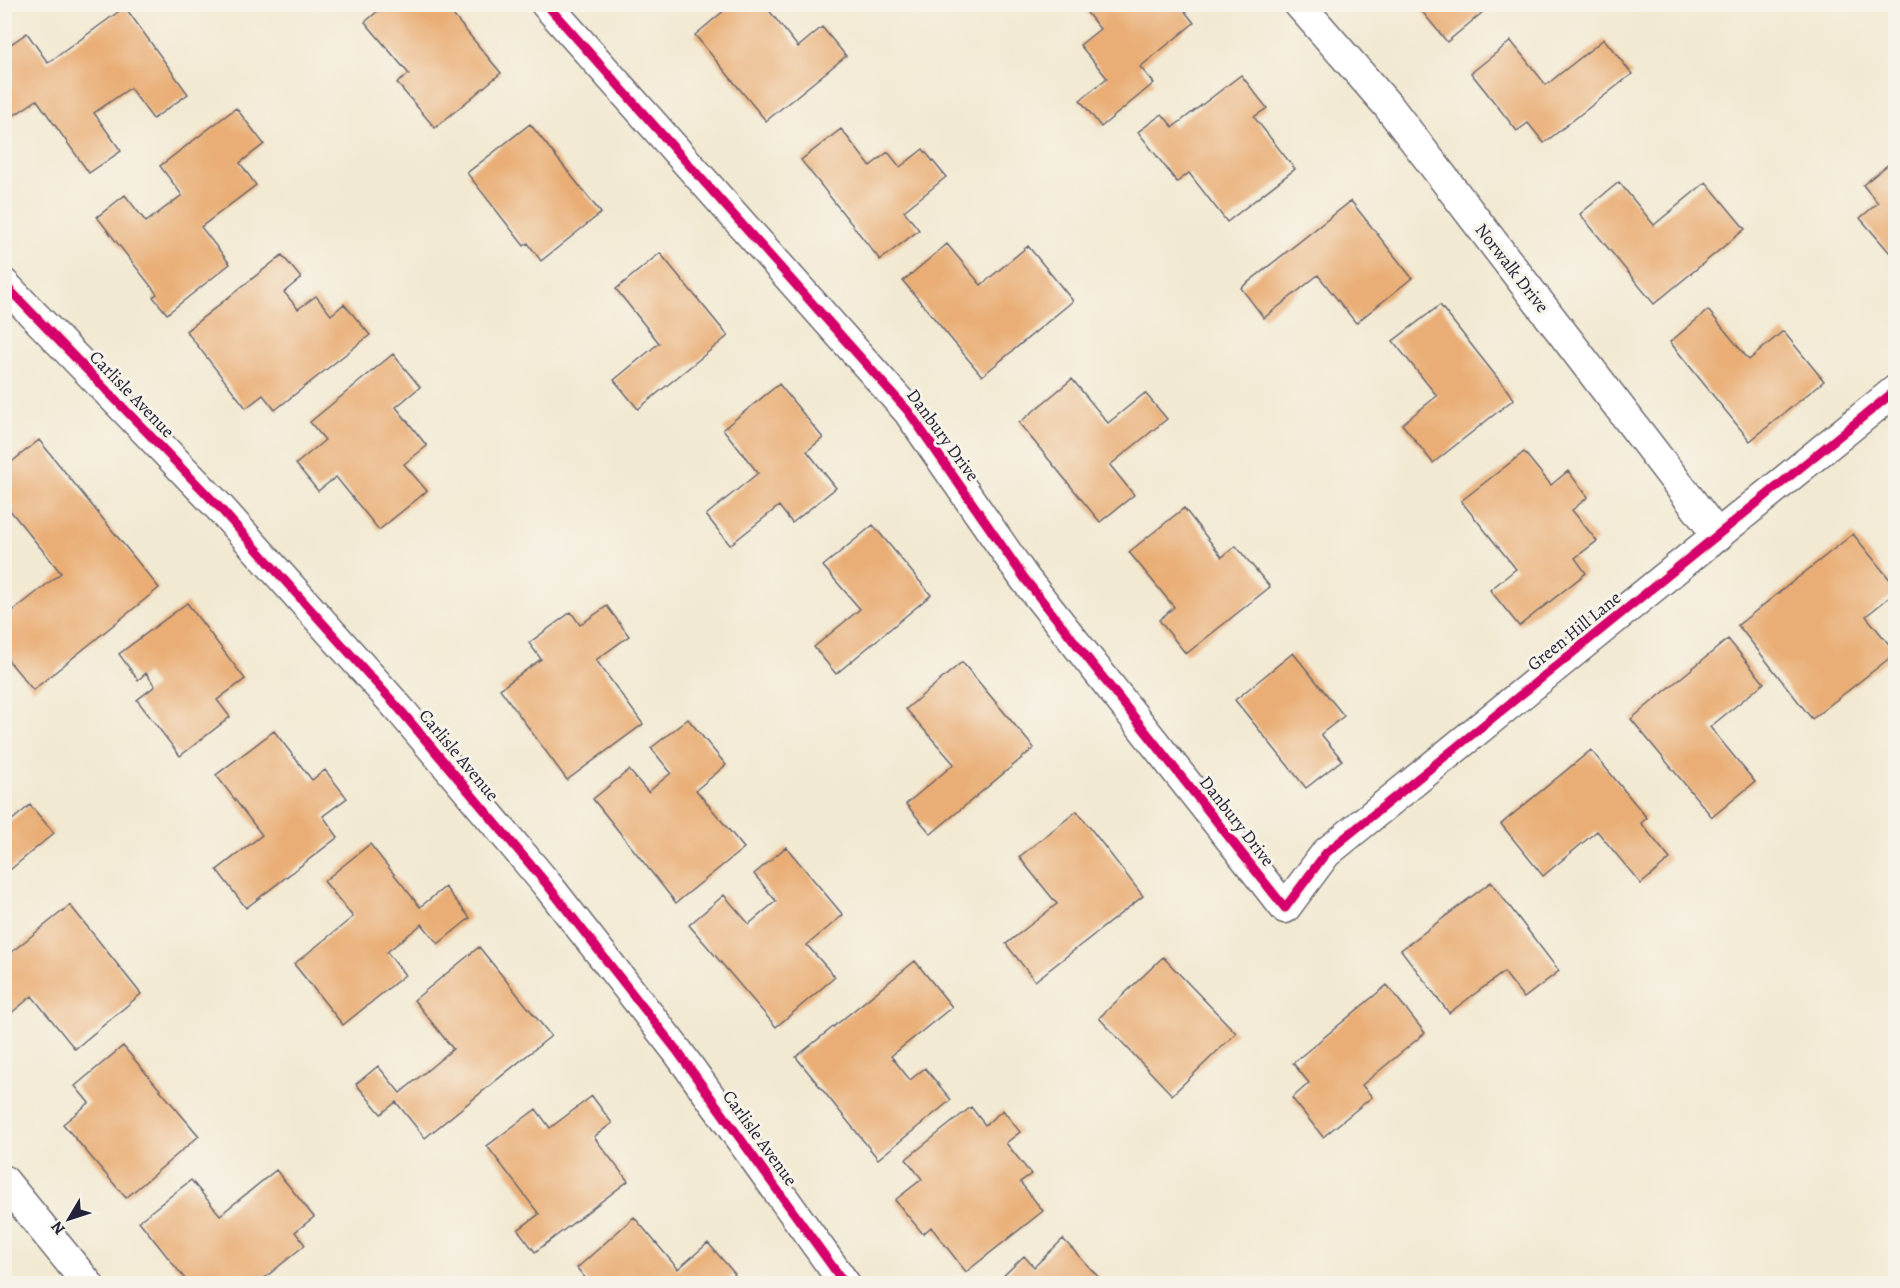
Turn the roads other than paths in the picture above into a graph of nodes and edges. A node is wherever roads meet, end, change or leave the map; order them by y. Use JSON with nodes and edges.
{"nodes":[{"id":1,"x":546,"y":4,"type":"edge"},
{"id":2,"x":1299,"y":4,"type":"edge"},
{"id":3,"x":4,"y":284,"type":"edge"},
{"id":4,"x":1896,"y":390,"type":"edge"},
{"id":5,"x":1718,"y":536,"type":"junction"},
{"id":6,"x":1285,"y":908,"type":"joint"},
{"id":7,"x":4,"y":1181,"type":"edge"},
{"id":8,"x":88,"y":1284,"type":"edge"},
{"id":9,"x":845,"y":1284,"type":"edge"}],
"edges":[{"from":1,"to":6,"type":"street","name":"Danbury Drive"},
{"from":2,"to":5,"type":"street","name":"Norwalk Drive"},
{"from":3,"to":9,"type":"street","name":"Carlisle Avenue"},
{"from":4,"to":5,"type":"street","name":"Green Hill Lane"},
{"from":5,"to":6,"type":"street","name":"Green Hill Lane"},
{"from":7,"to":8,"type":"street"}]}
